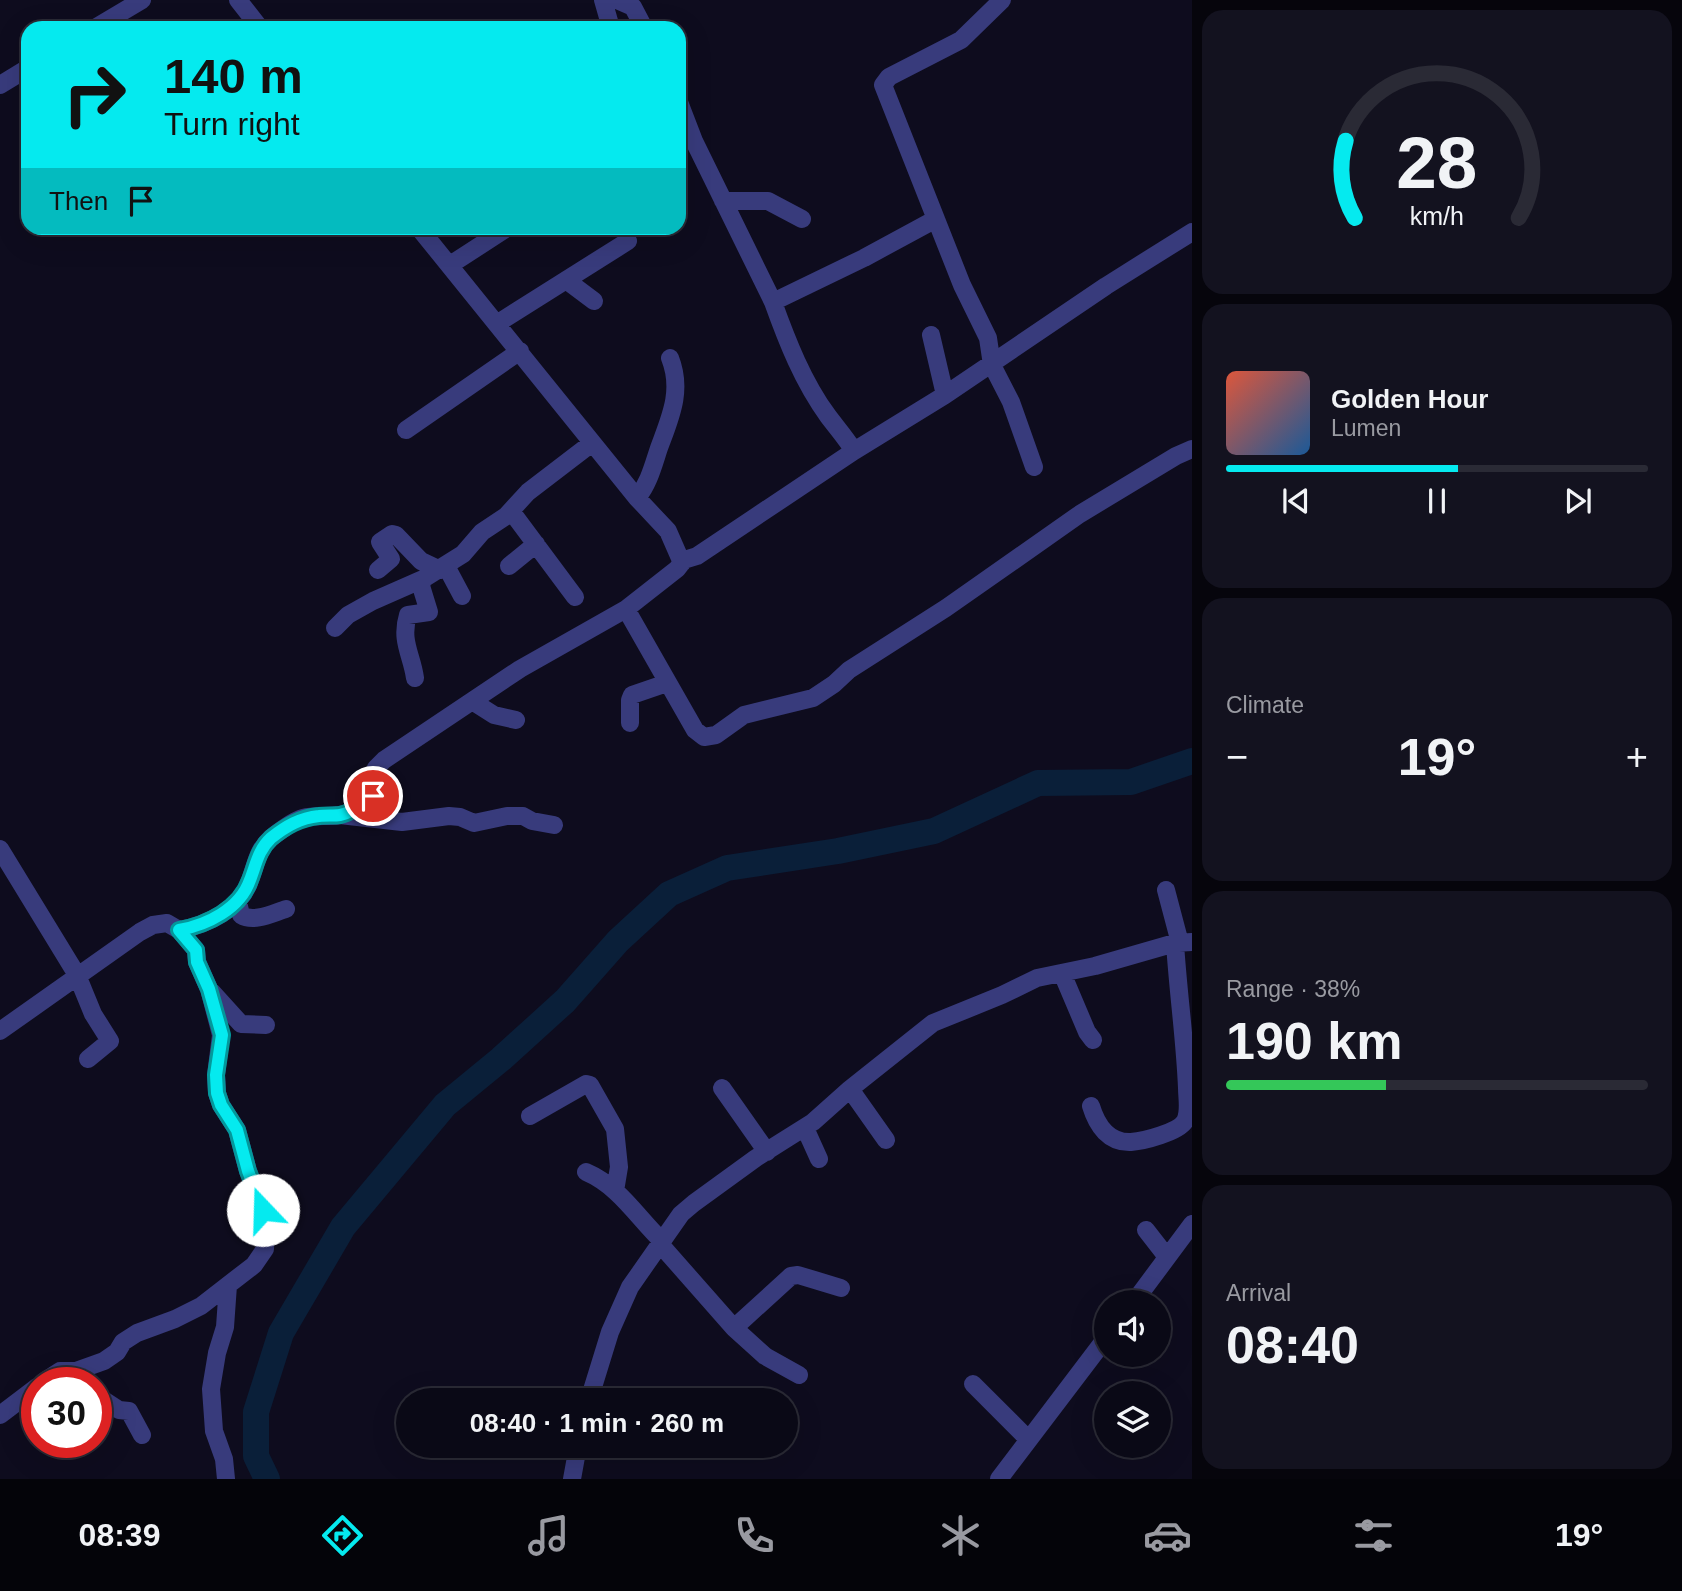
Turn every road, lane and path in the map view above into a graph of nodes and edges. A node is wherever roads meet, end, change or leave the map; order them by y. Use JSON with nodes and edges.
{"nodes":[{"id":1,"x":142,"y":0,"type":"edge"},
{"id":2,"x":238,"y":0,"type":"edge"},
{"id":3,"x":603,"y":0,"type":"edge"},
{"id":4,"x":617,"y":0,"type":"edge"},
{"id":5,"x":1002,"y":0,"type":"edge"},
{"id":6,"x":107,"y":21,"type":"edge"},
{"id":7,"x":254,"y":21,"type":"edge"},
{"id":8,"x":609,"y":21,"type":"edge"},
{"id":9,"x":640,"y":21,"type":"edge"},
{"id":10,"x":21,"y":72,"type":"edge"},
{"id":11,"x":0,"y":85,"type":"edge"},
{"id":12,"x":686,"y":120,"type":"edge"},
{"id":13,"x":723,"y":201,"type":"junction"},
{"id":14,"x":802,"y":219,"type":"dead end"},
{"id":15,"x":936,"y":219,"type":"junction"},
{"id":16,"x":1192,"y":232,"type":"edge"},
{"id":17,"x":425,"y":235,"type":"edge"},
{"id":18,"x":497,"y":235,"type":"edge"},
{"id":19,"x":628,"y":241,"type":"dead end"},
{"id":20,"x":450,"y":265,"type":"junction"},
{"id":21,"x":566,"y":280,"type":"junction"},
{"id":22,"x":594,"y":301,"type":"dead end"},
{"id":23,"x":773,"y":302,"type":"junction"},
{"id":24,"x":498,"y":323,"type":"junction"},
{"id":25,"x":930,"y":335,"type":"dead end"},
{"id":26,"x":520,"y":351,"type":"junction"},
{"id":27,"x":670,"y":358,"type":"dead end"},
{"id":28,"x":992,"y":365,"type":"junction"},
{"id":29,"x":945,"y":395,"type":"junction"},
{"id":30,"x":406,"y":430,"type":"dead end"},
{"id":31,"x":592,"y":443,"type":"junction"},
{"id":32,"x":1192,"y":449,"type":"edge"},
{"id":33,"x":854,"y":451,"type":"junction"},
{"id":34,"x":1034,"y":467,"type":"dead end"},
{"id":35,"x":637,"y":498,"type":"junction"},
{"id":36,"x":511,"y":510,"type":"junction"},
{"id":37,"x":536,"y":544,"type":"junction"},
{"id":38,"x":681,"y":564,"type":"junction"},
{"id":39,"x":509,"y":566,"type":"dead end"},
{"id":40,"x":443,"y":568,"type":"junction"},
{"id":41,"x":378,"y":570,"type":"dead end"},
{"id":42,"x":422,"y":579,"type":"junction"},
{"id":43,"x":462,"y":596,"type":"dead end"},
{"id":44,"x":575,"y":597,"type":"dead end"},
{"id":45,"x":626,"y":609,"type":"junction"},
{"id":46,"x":335,"y":628,"type":"dead end"},
{"id":47,"x":415,"y":678,"type":"dead end"},
{"id":48,"x":667,"y":683,"type":"junction"},
{"id":49,"x":472,"y":701,"type":"junction"},
{"id":50,"x":516,"y":720,"type":"dead end"},
{"id":51,"x":630,"y":723,"type":"dead end"},
{"id":52,"x":340,"y":815,"type":"junction"},
{"id":53,"x":554,"y":825,"type":"dead end"},
{"id":54,"x":0,"y":849,"type":"edge"},
{"id":55,"x":1166,"y":890,"type":"dead end"},
{"id":56,"x":238,"y":902,"type":"junction"},
{"id":57,"x":286,"y":909,"type":"dead end"},
{"id":58,"x":179,"y":930,"type":"junction"},
{"id":59,"x":1182,"y":942,"type":"edge"},
{"id":60,"x":1062,"y":973,"type":"junction"},
{"id":61,"x":77,"y":975,"type":"junction"},
{"id":62,"x":209,"y":989,"type":"junction"},
{"id":63,"x":266,"y":1025,"type":"dead end"},
{"id":64,"x":0,"y":1031,"type":"edge"},
{"id":65,"x":1093,"y":1040,"type":"dead end"},
{"id":66,"x":88,"y":1059,"type":"dead end"},
{"id":67,"x":722,"y":1088,"type":"dead end"},
{"id":68,"x":850,"y":1089,"type":"junction"},
{"id":69,"x":1091,"y":1106,"type":"dead end"},
{"id":70,"x":530,"y":1116,"type":"dead end"},
{"id":71,"x":805,"y":1128,"type":"junction"},
{"id":72,"x":886,"y":1140,"type":"dead end"},
{"id":73,"x":766,"y":1152,"type":"junction"},
{"id":74,"x":818,"y":1159,"type":"dead end"},
{"id":75,"x":586,"y":1172,"type":"dead end"},
{"id":76,"x":615,"y":1191,"type":"junction"},
{"id":77,"x":1192,"y":1224,"type":"edge"},
{"id":78,"x":1146,"y":1230,"type":"dead end"},
{"id":79,"x":661,"y":1242,"type":"junction"},
{"id":80,"x":1167,"y":1257,"type":"junction"},
{"id":81,"x":228,"y":1284,"type":"junction"},
{"id":82,"x":841,"y":1288,"type":"dead end"},
{"id":83,"x":1143,"y":1290,"type":"edge"},
{"id":84,"x":734,"y":1328,"type":"junction"},
{"id":85,"x":1094,"y":1354,"type":"edge"},
{"id":86,"x":95,"y":1367,"type":"edge"},
{"id":87,"x":799,"y":1375,"type":"dead end"},
{"id":88,"x":973,"y":1384,"type":"dead end"},
{"id":89,"x":593,"y":1388,"type":"edge"},
{"id":90,"x":21,"y":1399,"type":"edge"},
{"id":91,"x":112,"y":1405,"type":"edge"},
{"id":92,"x":0,"y":1415,"type":"edge"},
{"id":93,"x":142,"y":1434,"type":"dead end"},
{"id":94,"x":1028,"y":1439,"type":"junction"},
{"id":95,"x":576,"y":1458,"type":"edge"},
{"id":96,"x":226,"y":1479,"type":"edge"},
{"id":97,"x":572,"y":1479,"type":"edge"},
{"id":98,"x":999,"y":1479,"type":"edge"}],
"edges":[{"from":1,"to":6,"type":"street"},
{"from":2,"to":7,"type":"street"},
{"from":3,"to":8,"type":"street"},
{"from":4,"to":9,"type":"street"},
{"from":5,"to":15,"type":"street"},
{"from":10,"to":11,"type":"street"},
{"from":12,"to":13,"type":"street"},
{"from":13,"to":14,"type":"street"},
{"from":13,"to":23,"type":"street"},
{"from":15,"to":23,"type":"street"},
{"from":15,"to":28,"type":"street"},
{"from":16,"to":28,"type":"street"},
{"from":17,"to":20,"type":"street"},
{"from":18,"to":20,"type":"street"},
{"from":19,"to":21,"type":"street"},
{"from":20,"to":24,"type":"street"},
{"from":21,"to":22,"type":"street"},
{"from":21,"to":24,"type":"street"},
{"from":23,"to":33,"type":"street"},
{"from":24,"to":26,"type":"street"},
{"from":25,"to":29,"type":"street"},
{"from":26,"to":30,"type":"street"},
{"from":26,"to":31,"type":"street"},
{"from":27,"to":35,"type":"street"},
{"from":28,"to":29,"type":"street"},
{"from":28,"to":34,"type":"street"},
{"from":29,"to":33,"type":"street"},
{"from":31,"to":35,"type":"street"},
{"from":31,"to":36,"type":"street"},
{"from":32,"to":48,"type":"street"},
{"from":33,"to":38,"type":"street"},
{"from":35,"to":38,"type":"street"},
{"from":36,"to":37,"type":"street"},
{"from":36,"to":40,"type":"street"},
{"from":37,"to":39,"type":"street"},
{"from":37,"to":44,"type":"street"},
{"from":38,"to":45,"type":"street"},
{"from":40,"to":41,"type":"street"},
{"from":40,"to":42,"type":"street"},
{"from":40,"to":43,"type":"street"},
{"from":42,"to":46,"type":"street"},
{"from":42,"to":47,"type":"street"},
{"from":45,"to":48,"type":"street"},
{"from":45,"to":49,"type":"street"},
{"from":48,"to":51,"type":"street"},
{"from":49,"to":50,"type":"street"},
{"from":49,"to":52,"type":"street"},
{"from":52,"to":53,"type":"street"},
{"from":52,"to":56,"type":"street"},
{"from":54,"to":61,"type":"street"},
{"from":55,"to":59,"type":"street"},
{"from":56,"to":57,"type":"street"},
{"from":56,"to":58,"type":"street"},
{"from":58,"to":61,"type":"street"},
{"from":58,"to":62,"type":"street"},
{"from":59,"to":60,"type":"street"},
{"from":59,"to":69,"type":"street"},
{"from":60,"to":65,"type":"street"},
{"from":60,"to":68,"type":"street"},
{"from":61,"to":64,"type":"street"},
{"from":61,"to":66,"type":"street"},
{"from":62,"to":63,"type":"street"},
{"from":62,"to":81,"type":"street"},
{"from":67,"to":73,"type":"street"},
{"from":68,"to":71,"type":"street"},
{"from":68,"to":72,"type":"street"},
{"from":70,"to":76,"type":"street"},
{"from":71,"to":73,"type":"street"},
{"from":71,"to":74,"type":"street"},
{"from":73,"to":79,"type":"street"},
{"from":75,"to":76,"type":"street"},
{"from":76,"to":79,"type":"street"},
{"from":77,"to":80,"type":"street"},
{"from":78,"to":80,"type":"street"},
{"from":79,"to":84,"type":"street"},
{"from":79,"to":89,"type":"street"},
{"from":80,"to":83,"type":"street"},
{"from":81,"to":86,"type":"street"},
{"from":81,"to":96,"type":"street"},
{"from":82,"to":84,"type":"street"},
{"from":84,"to":87,"type":"street"},
{"from":85,"to":94,"type":"street"},
{"from":88,"to":94,"type":"street"},
{"from":90,"to":92,"type":"street"},
{"from":91,"to":93,"type":"street"},
{"from":94,"to":98,"type":"street"},
{"from":95,"to":97,"type":"street"}]}
